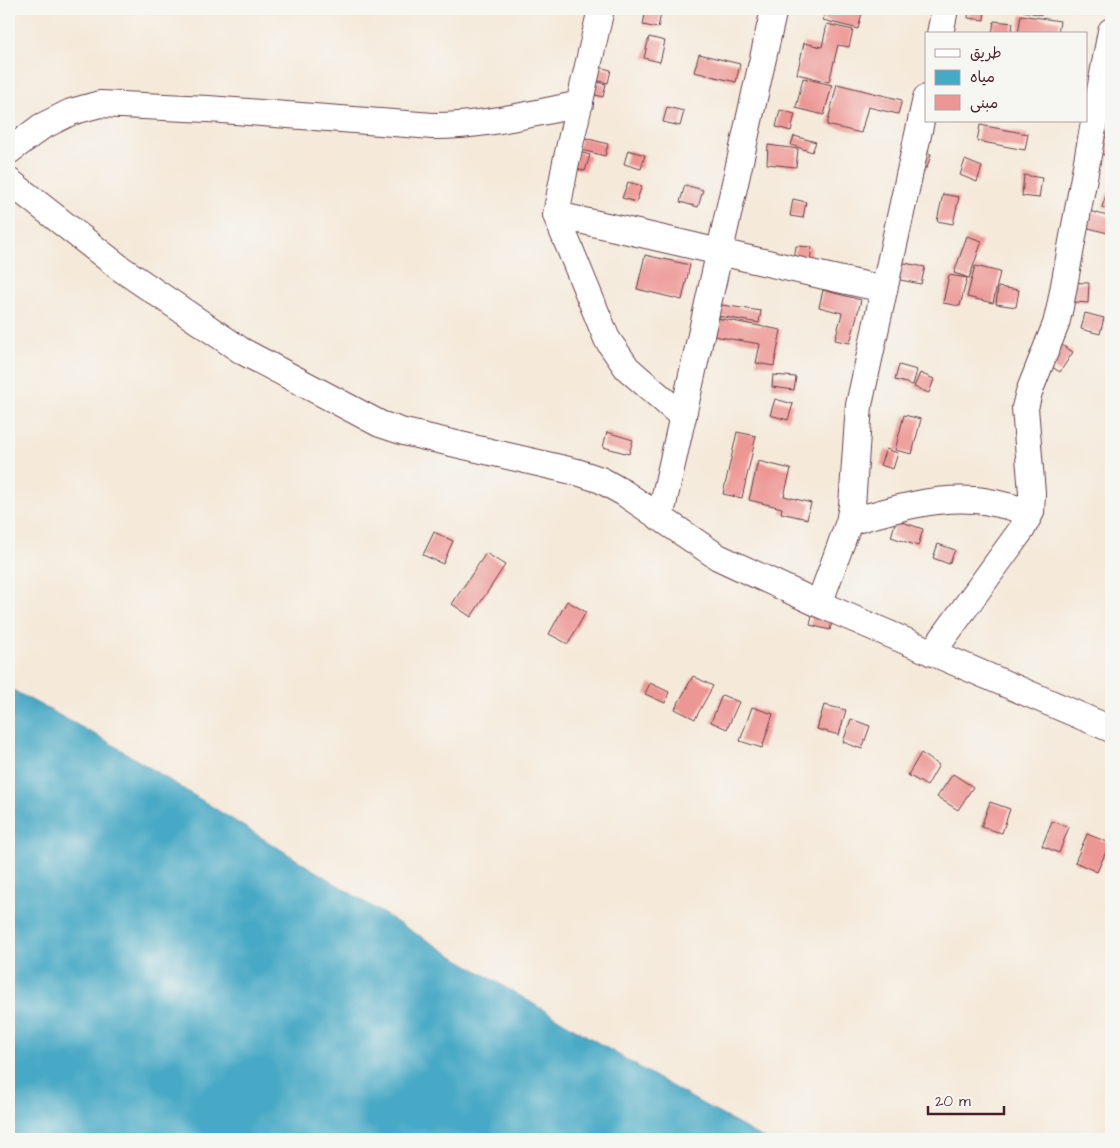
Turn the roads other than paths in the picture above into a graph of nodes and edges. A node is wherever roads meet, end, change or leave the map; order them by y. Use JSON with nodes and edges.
{"nodes":[{"id":1,"x":601,"y":9,"type":"edge"},
{"id":2,"x":774,"y":9,"type":"edge"},
{"id":3,"x":945,"y":9,"type":"edge"},
{"id":4,"x":1111,"y":31,"type":"edge"},
{"id":5,"x":940,"y":32,"type":"edge"},
{"id":6,"x":925,"y":103,"type":"edge"},
{"id":7,"x":580,"y":104,"type":"junction"},
{"id":8,"x":9,"y":151,"type":"edge"},
{"id":9,"x":9,"y":181,"type":"edge"},
{"id":10,"x":556,"y":215,"type":"junction"},
{"id":11,"x":719,"y":251,"type":"junction"},
{"id":12,"x":884,"y":289,"type":"junction"},
{"id":13,"x":683,"y":417,"type":"junction"},
{"id":14,"x":1031,"y":512,"type":"junction"},
{"id":15,"x":660,"y":518,"type":"junction"},
{"id":16,"x":849,"y":522,"type":"junction"},
{"id":17,"x":819,"y":604,"type":"junction"},
{"id":18,"x":932,"y":653,"type":"junction"},
{"id":19,"x":1111,"y":729,"type":"edge"}],
"edges":[{"from":1,"to":7,"type":"street"},
{"from":2,"to":11,"type":"street"},
{"from":3,"to":5,"type":"street"},
{"from":4,"to":14,"type":"street"},
{"from":6,"to":12,"type":"street"},
{"from":7,"to":8,"type":"street"},
{"from":7,"to":10,"type":"street"},
{"from":9,"to":15,"type":"street"},
{"from":10,"to":11,"type":"street"},
{"from":10,"to":13,"type":"street"},
{"from":11,"to":12,"type":"street"},
{"from":11,"to":13,"type":"street"},
{"from":12,"to":16,"type":"street"},
{"from":13,"to":15,"type":"street"},
{"from":14,"to":16,"type":"street"},
{"from":14,"to":18,"type":"street"},
{"from":15,"to":17,"type":"street"},
{"from":16,"to":17,"type":"street"},
{"from":17,"to":18,"type":"street"},
{"from":18,"to":19,"type":"street"}]}
